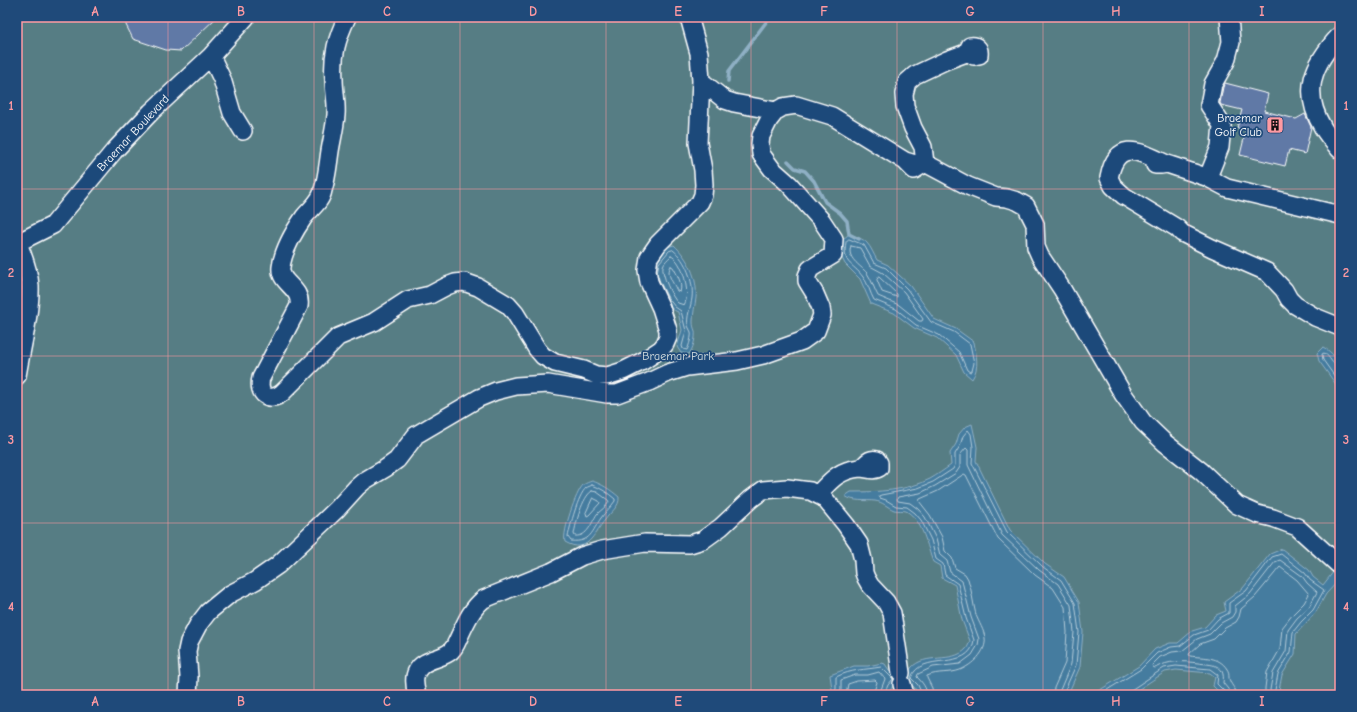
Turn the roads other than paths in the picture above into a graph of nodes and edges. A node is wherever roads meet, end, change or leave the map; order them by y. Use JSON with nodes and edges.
{"nodes":[{"id":1,"x":246,"y":17,"type":"edge"},
{"id":2,"x":347,"y":17,"type":"edge"},
{"id":3,"x":689,"y":17,"type":"edge"},
{"id":4,"x":1229,"y":17,"type":"edge"},
{"id":5,"x":1340,"y":36,"type":"edge"},
{"id":6,"x":969,"y":52,"type":"dead end"},
{"id":7,"x":211,"y":56,"type":"junction"},
{"id":8,"x":701,"y":81,"type":"junction"},
{"id":9,"x":776,"y":111,"type":"junction"},
{"id":10,"x":244,"y":131,"type":"dead end"},
{"id":11,"x":1340,"y":150,"type":"edge"},
{"id":12,"x":925,"y":163,"type":"junction"},
{"id":13,"x":1208,"y":178,"type":"junction"},
{"id":14,"x":1340,"y":215,"type":"edge"},
{"id":15,"x":17,"y":242,"type":"edge"},
{"id":16,"x":1340,"y":327,"type":"edge"},
{"id":17,"x":17,"y":376,"type":"edge"},
{"id":18,"x":861,"y":468,"type":"dead end"},
{"id":19,"x":818,"y":494,"type":"junction"},
{"id":20,"x":1340,"y":566,"type":"edge"},
{"id":21,"x":903,"y":684,"type":"edge"},
{"id":22,"x":188,"y":695,"type":"edge"},
{"id":23,"x":418,"y":695,"type":"edge"}],
"edges":[{"from":1,"to":7,"type":"street","name":"Braemar Boulevard"},
{"from":2,"to":8,"type":"street"},
{"from":3,"to":8,"type":"street"},
{"from":4,"to":13,"type":"street"},
{"from":5,"to":11,"type":"street"},
{"from":6,"to":12,"type":"street"},
{"from":7,"to":10,"type":"street"},
{"from":7,"to":15,"type":"street","name":"Braemar Boulevard"},
{"from":8,"to":9,"type":"street"},
{"from":9,"to":12,"type":"street"},
{"from":9,"to":22,"type":"street"},
{"from":12,"to":20,"type":"street"},
{"from":13,"to":14,"type":"street"},
{"from":13,"to":16,"type":"street"},
{"from":15,"to":17,"type":"street"},
{"from":18,"to":19,"type":"street"},
{"from":19,"to":21,"type":"street"},
{"from":19,"to":23,"type":"street"}]}
